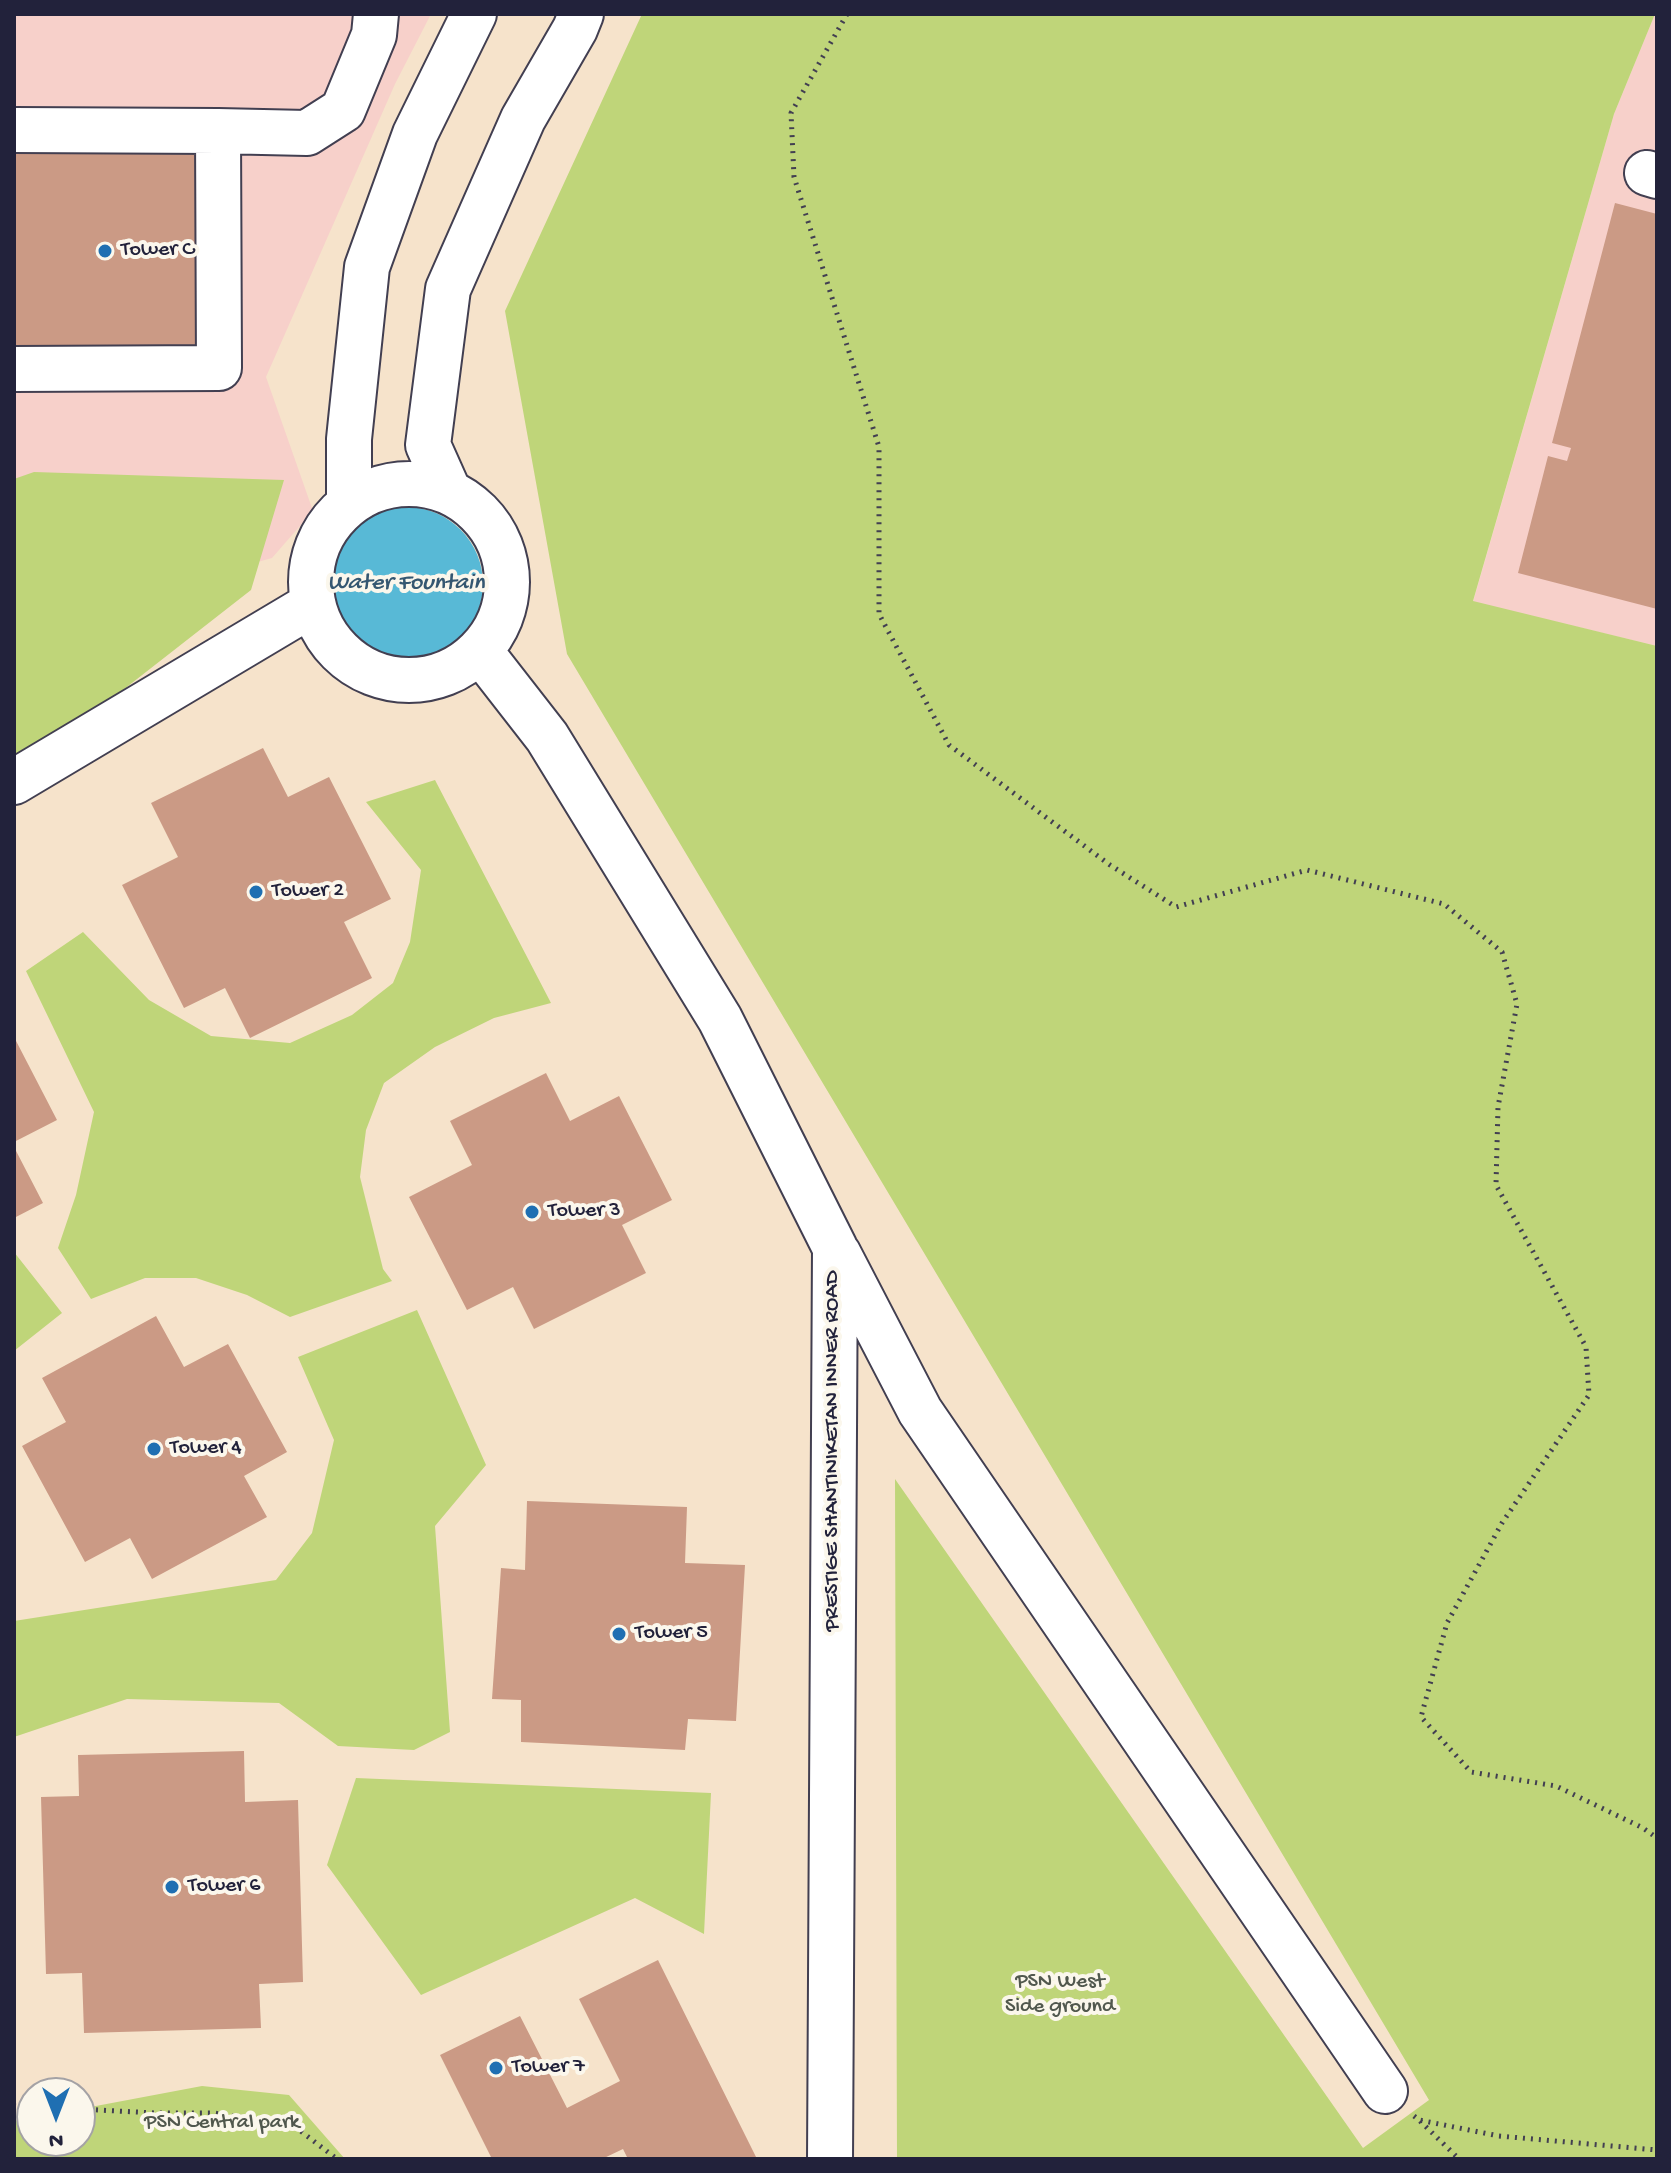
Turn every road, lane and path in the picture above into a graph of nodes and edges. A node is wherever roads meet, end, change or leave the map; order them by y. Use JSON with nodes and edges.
{"nodes":[{"id":1,"x":376,"y":14,"type":"edge"},
{"id":2,"x":474,"y":14,"type":"edge"},
{"id":3,"x":581,"y":14,"type":"edge"},
{"id":4,"x":847,"y":14,"type":"edge"},
{"id":5,"x":14,"y":130,"type":"edge"},
{"id":6,"x":218,"y":131,"type":"junction"},
{"id":7,"x":14,"y":369,"type":"edge"},
{"id":8,"x":449,"y":492,"type":"junction"},
{"id":9,"x":349,"y":504,"type":"junction"},
{"id":10,"x":313,"y":604,"type":"junction"},
{"id":11,"x":480,"y":651,"type":"junction"},
{"id":12,"x":14,"y":782,"type":"edge"},
{"id":13,"x":835,"y":1248,"type":"junction"},
{"id":14,"x":1657,"y":1838,"type":"edge"},
{"id":15,"x":1385,"y":2091,"type":"joint"},
{"id":16,"x":96,"y":2110,"type":"edge"},
{"id":17,"x":1419,"y":2120,"type":"junction"},
{"id":18,"x":1657,"y":2150,"type":"edge"},
{"id":19,"x":337,"y":2159,"type":"edge"},
{"id":20,"x":830,"y":2159,"type":"edge"},
{"id":21,"x":1459,"y":2159,"type":"edge"}],
"edges":[{"from":1,"to":6,"type":"street"},
{"from":2,"to":9,"type":"street"},
{"from":3,"to":8,"type":"street"},
{"from":4,"to":14,"type":"path"},
{"from":5,"to":6,"type":"street"},
{"from":6,"to":7,"type":"street"},
{"from":8,"to":9,"type":"street"},
{"from":8,"to":11,"type":"street"},
{"from":9,"to":10,"type":"street"},
{"from":10,"to":11,"type":"street"},
{"from":10,"to":12,"type":"street"},
{"from":11,"to":13,"type":"street","name":"PRESTIGE SHANTINIKETAN INNER ROAD"},
{"from":13,"to":15,"type":"street"},
{"from":13,"to":20,"type":"street","name":"PRESTIGE SHANTINIKETAN INNER ROAD"},
{"from":15,"to":17,"type":"path"},
{"from":16,"to":19,"type":"path"},
{"from":17,"to":18,"type":"path"},
{"from":17,"to":21,"type":"path"}]}
